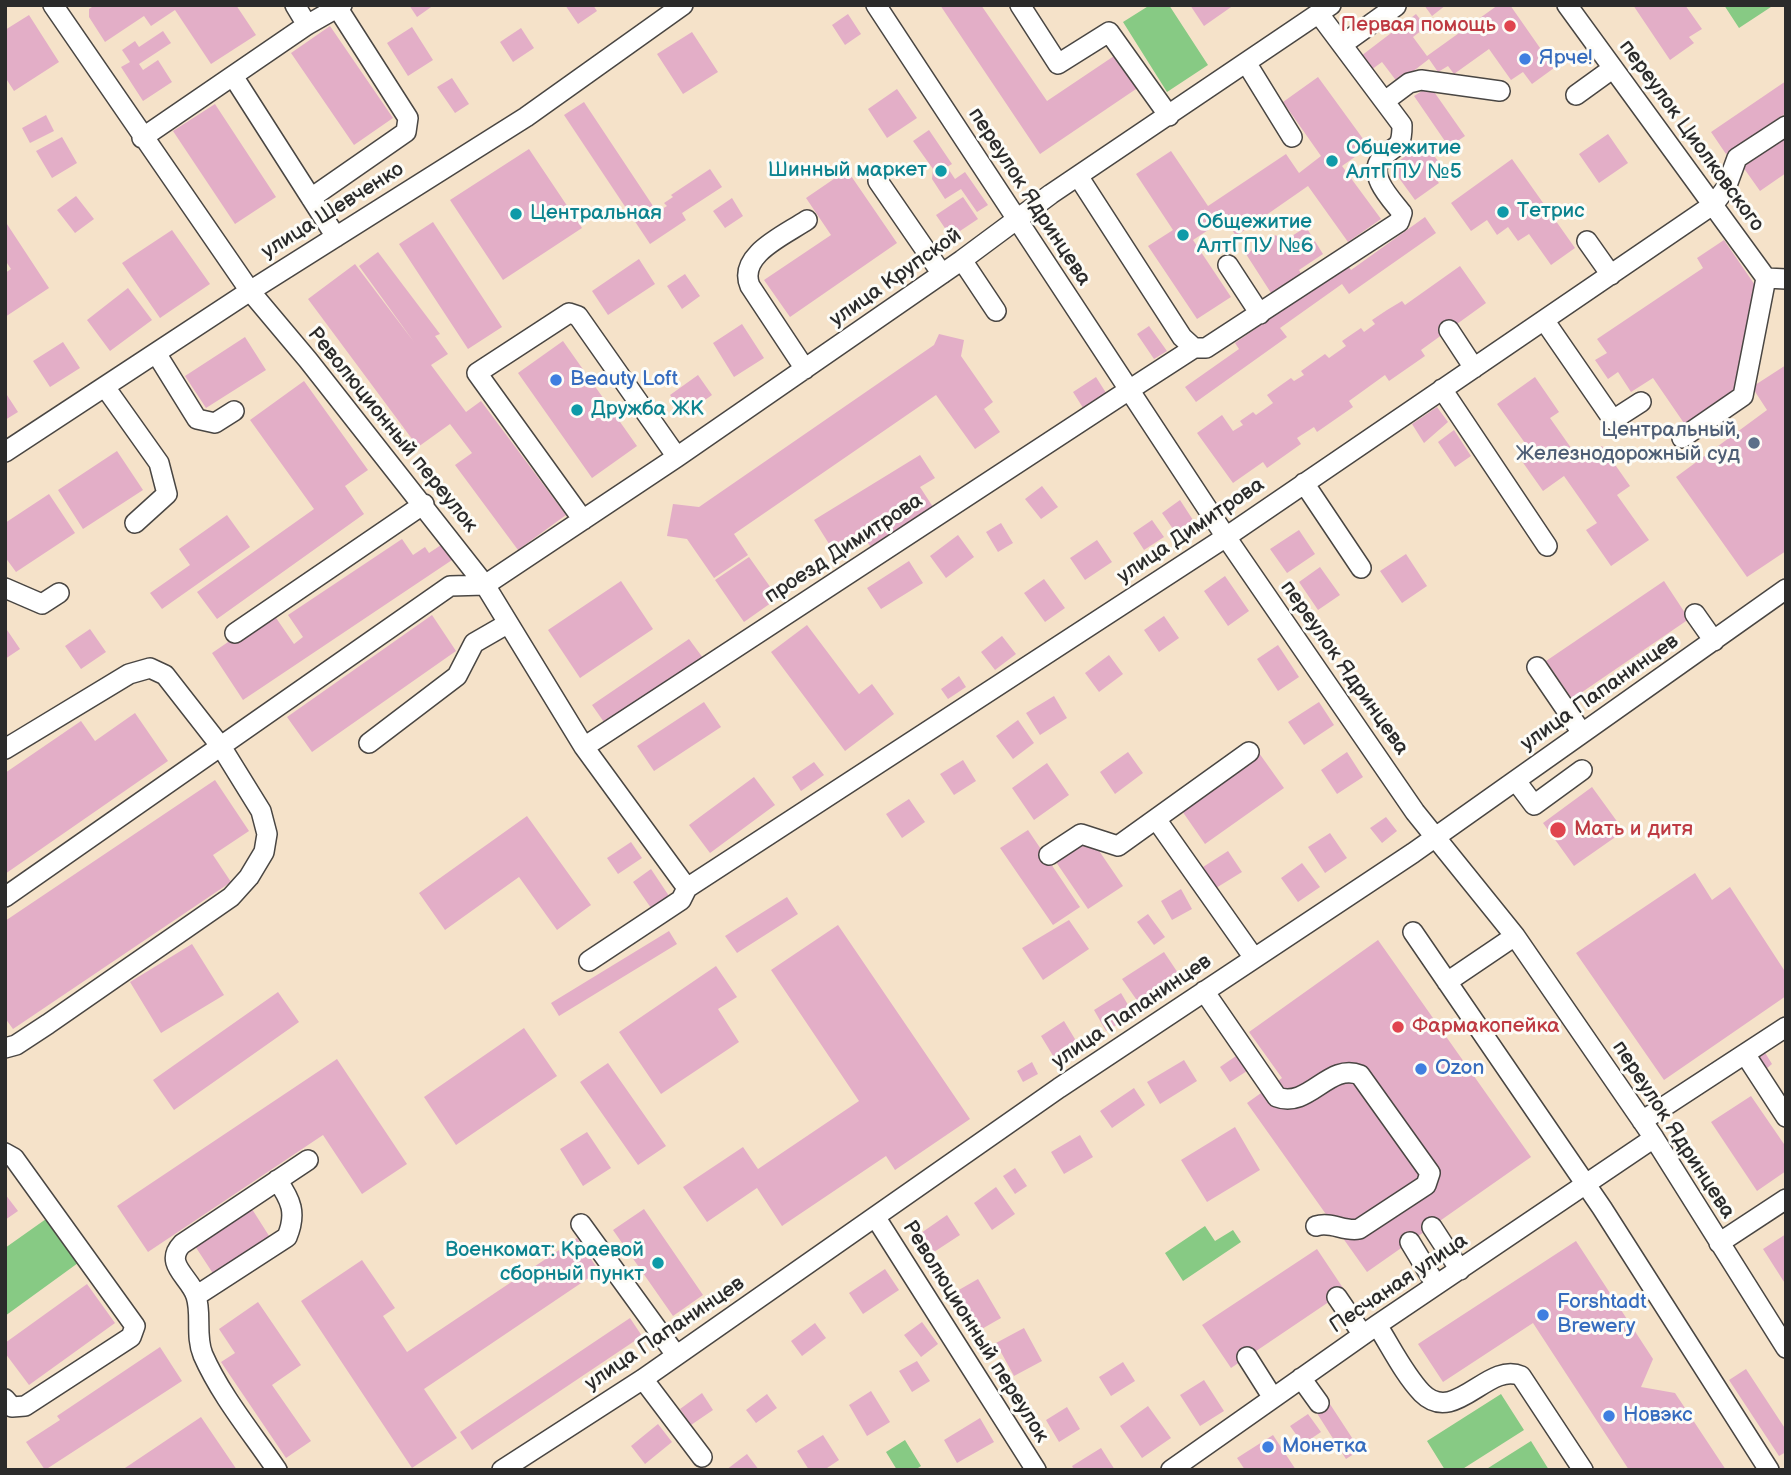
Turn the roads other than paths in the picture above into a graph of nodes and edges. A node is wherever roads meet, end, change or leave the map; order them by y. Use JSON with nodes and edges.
{"nodes":[{"id":1,"x":295,"y":5,"type":"edge"},
{"id":2,"x":683,"y":5,"type":"edge"},
{"id":3,"x":876,"y":5,"type":"edge"},
{"id":4,"x":1020,"y":5,"type":"edge"},
{"id":5,"x":1567,"y":5,"type":"edge"},
{"id":6,"x":340,"y":6,"type":"edge"},
{"id":7,"x":1396,"y":6,"type":"edge"},
{"id":8,"x":61,"y":8,"type":"edge"},
{"id":9,"x":1325,"y":10,"type":"edge"},
{"id":10,"x":307,"y":25,"type":"junction"},
{"id":11,"x":1343,"y":44,"type":"junction"},
{"id":12,"x":1247,"y":64,"type":"junction"},
{"id":13,"x":1612,"y":69,"type":"junction"},
{"id":14,"x":233,"y":76,"type":"junction"},
{"id":15,"x":1500,"y":91,"type":"dead end"},
{"id":16,"x":1576,"y":95,"type":"dead end"},
{"id":17,"x":1385,"y":101,"type":"junction"},
{"id":18,"x":1169,"y":116,"type":"junction"},
{"id":19,"x":1786,"y":125,"type":"edge"},
{"id":20,"x":1293,"y":137,"type":"dead end"},
{"id":21,"x":142,"y":138,"type":"junction"},
{"id":22,"x":1078,"y":176,"type":"junction"},
{"id":23,"x":878,"y":181,"type":"dead end"},
{"id":24,"x":311,"y":198,"type":"junction"},
{"id":25,"x":1714,"y":204,"type":"junction"},
{"id":26,"x":1017,"y":219,"type":"junction"},
{"id":27,"x":807,"y":220,"type":"dead end"},
{"id":28,"x":336,"y":237,"type":"junction"},
{"id":29,"x":1587,"y":241,"type":"dead end"},
{"id":30,"x":962,"y":260,"type":"junction"},
{"id":31,"x":1228,"y":265,"type":"dead end"},
{"id":32,"x":942,"y":274,"type":"junction"},
{"id":33,"x":1611,"y":275,"type":"junction"},
{"id":34,"x":1776,"y":279,"type":"edge"},
{"id":35,"x":250,"y":291,"type":"junction"},
{"id":36,"x":996,"y":311,"type":"dead end"},
{"id":37,"x":1259,"y":314,"type":"junction"},
{"id":38,"x":1544,"y":320,"type":"junction"},
{"id":39,"x":1449,"y":330,"type":"dead end"},
{"id":40,"x":1194,"y":348,"type":"junction"},
{"id":41,"x":156,"y":353,"type":"junction"},
{"id":42,"x":1474,"y":368,"type":"junction"},
{"id":43,"x":805,"y":369,"type":"junction"},
{"id":44,"x":105,"y":387,"type":"junction"},
{"id":45,"x":1442,"y":389,"type":"junction"},
{"id":46,"x":1129,"y":390,"type":"junction"},
{"id":47,"x":1641,"y":402,"type":"dead end"},
{"id":48,"x":234,"y":411,"type":"dead end"},
{"id":49,"x":1682,"y":438,"type":"dead end"},
{"id":50,"x":5,"y":452,"type":"edge"},
{"id":51,"x":677,"y":457,"type":"junction"},
{"id":52,"x":1304,"y":483,"type":"junction"},
{"id":53,"x":424,"y":504,"type":"junction"},
{"id":54,"x":583,"y":520,"type":"junction"},
{"id":55,"x":135,"y":523,"type":"dead end"},
{"id":56,"x":1226,"y":537,"type":"junction"},
{"id":57,"x":1547,"y":546,"type":"dead end"},
{"id":58,"x":1361,"y":568,"type":"dead end"},
{"id":59,"x":485,"y":585,"type":"junction"},
{"id":60,"x":5,"y":588,"type":"edge"},
{"id":61,"x":1786,"y":589,"type":"edge"},
{"id":62,"x":59,"y":593,"type":"dead end"},
{"id":63,"x":1695,"y":614,"type":"dead end"},
{"id":64,"x":507,"y":624,"type":"junction"},
{"id":65,"x":235,"y":633,"type":"dead end"},
{"id":66,"x":1714,"y":640,"type":"junction"},
{"id":67,"x":1537,"y":667,"type":"dead end"},
{"id":68,"x":1582,"y":733,"type":"junction"},
{"id":69,"x":369,"y":743,"type":"dead end"},
{"id":70,"x":584,"y":747,"type":"junction"},
{"id":71,"x":5,"y":748,"type":"edge"},
{"id":72,"x":222,"y":748,"type":"junction"},
{"id":73,"x":1249,"y":752,"type":"dead end"},
{"id":74,"x":1582,"y":770,"type":"dead end"},
{"id":75,"x":1516,"y":781,"type":"junction"},
{"id":76,"x":1156,"y":819,"type":"junction"},
{"id":77,"x":1435,"y":836,"type":"junction"},
{"id":78,"x":1049,"y":855,"type":"dead end"},
{"id":79,"x":687,"y":888,"type":"junction"},
{"id":80,"x":5,"y":897,"type":"edge"},
{"id":81,"x":1413,"y":932,"type":"dead end"},
{"id":82,"x":1515,"y":936,"type":"junction"},
{"id":83,"x":1254,"y":958,"type":"junction"},
{"id":84,"x":589,"y":961,"type":"dead end"},
{"id":85,"x":1447,"y":982,"type":"junction"},
{"id":86,"x":1204,"y":991,"type":"junction"},
{"id":87,"x":1786,"y":1027,"type":"edge"},
{"id":88,"x":5,"y":1048,"type":"edge"},
{"id":89,"x":1745,"y":1054,"type":"junction"},
{"id":90,"x":1786,"y":1117,"type":"edge"},
{"id":91,"x":1642,"y":1121,"type":"junction"},
{"id":92,"x":1654,"y":1138,"type":"junction"},
{"id":93,"x":5,"y":1153,"type":"edge"},
{"id":94,"x":307,"y":1160,"type":"dead end"},
{"id":95,"x":276,"y":1180,"type":"junction"},
{"id":96,"x":1586,"y":1185,"type":"junction"},
{"id":97,"x":1786,"y":1199,"type":"edge"},
{"id":98,"x":876,"y":1218,"type":"junction"},
{"id":99,"x":581,"y":1224,"type":"dead end"},
{"id":100,"x":1317,"y":1226,"type":"dead end"},
{"id":101,"x":1432,"y":1227,"type":"dead end"},
{"id":102,"x":1410,"y":1242,"type":"dead end"},
{"id":103,"x":1719,"y":1243,"type":"junction"},
{"id":104,"x":1460,"y":1270,"type":"junction"},
{"id":105,"x":1436,"y":1285,"type":"junction"},
{"id":106,"x":196,"y":1296,"type":"junction"},
{"id":107,"x":1337,"y":1297,"type":"dead end"},
{"id":108,"x":1370,"y":1330,"type":"junction"},
{"id":109,"x":1786,"y":1348,"type":"edge"},
{"id":110,"x":677,"y":1355,"type":"junction"},
{"id":111,"x":1247,"y":1357,"type":"dead end"},
{"id":112,"x":1301,"y":1378,"type":"junction"},
{"id":113,"x":643,"y":1379,"type":"junction"},
{"id":114,"x":1273,"y":1398,"type":"junction"},
{"id":115,"x":5,"y":1399,"type":"edge"},
{"id":116,"x":1319,"y":1403,"type":"dead end"},
{"id":117,"x":702,"y":1457,"type":"dead end"},
{"id":118,"x":277,"y":1470,"type":"edge"},
{"id":119,"x":502,"y":1470,"type":"edge"},
{"id":120,"x":1036,"y":1470,"type":"edge"},
{"id":121,"x":1171,"y":1470,"type":"edge"},
{"id":122,"x":1583,"y":1470,"type":"edge"},
{"id":123,"x":1769,"y":1470,"type":"edge"}],
"edges":[{"from":1,"to":10,"type":"street"},
{"from":2,"to":28,"type":"street","name":"улица Шевченко"},
{"from":3,"to":26,"type":"street","name":"переулок Ядринцева"},
{"from":4,"to":18,"type":"street"},
{"from":5,"to":13,"type":"street","name":"переулок Циолковского"},
{"from":6,"to":10,"type":"street"},
{"from":6,"to":24,"type":"street"},
{"from":7,"to":11,"type":"street"},
{"from":8,"to":21,"type":"street","name":"Революционный переулок"},
{"from":9,"to":11,"type":"street"},
{"from":9,"to":12,"type":"street","name":"улица Крупской"},
{"from":10,"to":14,"type":"street"},
{"from":11,"to":17,"type":"street"},
{"from":12,"to":18,"type":"street","name":"улица Крупской"},
{"from":12,"to":20,"type":"street"},
{"from":13,"to":16,"type":"street"},
{"from":13,"to":25,"type":"street","name":"переулок Циолковского"},
{"from":14,"to":21,"type":"street"},
{"from":14,"to":24,"type":"street"},
{"from":15,"to":17,"type":"street"},
{"from":17,"to":37,"type":"street","name":"проезд Димитрова"},
{"from":18,"to":22,"type":"street","name":"улица Крупской"},
{"from":19,"to":25,"type":"street"},
{"from":21,"to":35,"type":"street","name":"Революционный переулок"},
{"from":22,"to":26,"type":"street","name":"улица Крупской"},
{"from":22,"to":40,"type":"street"},
{"from":23,"to":32,"type":"street"},
{"from":24,"to":28,"type":"street"},
{"from":25,"to":33,"type":"street","name":"улица Димитрова"},
{"from":25,"to":34,"type":"street","name":"переулок Циолковского"},
{"from":26,"to":30,"type":"street","name":"улица Крупской"},
{"from":26,"to":46,"type":"street","name":"переулок Ядринцева"},
{"from":27,"to":43,"type":"street"},
{"from":28,"to":35,"type":"street","name":"улица Шевченко"},
{"from":29,"to":33,"type":"street"},
{"from":30,"to":32,"type":"street","name":"улица Крупской"},
{"from":30,"to":36,"type":"street"},
{"from":31,"to":37,"type":"street"},
{"from":32,"to":43,"type":"street","name":"улица Крупской"},
{"from":33,"to":38,"type":"street","name":"улица Димитрова"},
{"from":34,"to":49,"type":"street"},
{"from":35,"to":41,"type":"street","name":"улица Шевченко"},
{"from":35,"to":53,"type":"street","name":"Революционный переулок"},
{"from":37,"to":40,"type":"street","name":"проезд Димитрова"},
{"from":38,"to":42,"type":"street","name":"улица Димитрова"},
{"from":38,"to":47,"type":"street"},
{"from":39,"to":42,"type":"street"},
{"from":40,"to":46,"type":"street","name":"проезд Димитрова"},
{"from":41,"to":44,"type":"street","name":"улица Шевченко"},
{"from":41,"to":48,"type":"street"},
{"from":42,"to":45,"type":"street","name":"улица Димитрова"},
{"from":43,"to":51,"type":"street","name":"улица Крупской"},
{"from":44,"to":50,"type":"street","name":"улица Шевченко"},
{"from":44,"to":55,"type":"street"},
{"from":45,"to":52,"type":"street","name":"улица Димитрова"},
{"from":45,"to":57,"type":"street"},
{"from":46,"to":56,"type":"street","name":"переулок Ядринцева"},
{"from":46,"to":70,"type":"street","name":"проезд Димитрова"},
{"from":51,"to":54,"type":"street","name":"улица Крупской"},
{"from":51,"to":54,"type":"street"},
{"from":52,"to":56,"type":"street","name":"улица Димитрова"},
{"from":52,"to":58,"type":"street"},
{"from":53,"to":59,"type":"street","name":"Революционный переулок"},
{"from":53,"to":65,"type":"street"},
{"from":54,"to":59,"type":"street","name":"улица Крупской"},
{"from":56,"to":77,"type":"street","name":"переулок Ядринцева"},
{"from":56,"to":79,"type":"street","name":"улица Димитрова"},
{"from":59,"to":64,"type":"street","name":"Революционный переулок"},
{"from":59,"to":72,"type":"street"},
{"from":60,"to":62,"type":"street"},
{"from":61,"to":66,"type":"street","name":"улица Папанинцев"},
{"from":63,"to":66,"type":"street"},
{"from":64,"to":69,"type":"street"},
{"from":64,"to":70,"type":"street","name":"Революционный переулок"},
{"from":66,"to":68,"type":"street","name":"улица Папанинцев"},
{"from":67,"to":68,"type":"street"},
{"from":68,"to":75,"type":"street","name":"улица Папанинцев"},
{"from":70,"to":79,"type":"street","name":"Революционный переулок"},
{"from":71,"to":72,"type":"street"},
{"from":72,"to":80,"type":"street"},
{"from":72,"to":88,"type":"street"},
{"from":73,"to":76,"type":"street"},
{"from":74,"to":75,"type":"street"},
{"from":75,"to":77,"type":"street","name":"улица Папанинцев"},
{"from":76,"to":78,"type":"street"},
{"from":76,"to":83,"type":"street"},
{"from":77,"to":82,"type":"street","name":"переулок Ядринцева"},
{"from":77,"to":83,"type":"street","name":"улица Папанинцев"},
{"from":79,"to":84,"type":"street","name":"улица Димитрова"},
{"from":81,"to":85,"type":"street"},
{"from":82,"to":85,"type":"street"},
{"from":82,"to":91,"type":"street","name":"переулок Ядринцева"},
{"from":83,"to":86,"type":"street","name":"улица Папанинцев"},
{"from":85,"to":96,"type":"street"},
{"from":86,"to":98,"type":"street","name":"улица Папанинцев"},
{"from":86,"to":100,"type":"street"},
{"from":87,"to":89,"type":"street"},
{"from":89,"to":90,"type":"street"},
{"from":89,"to":91,"type":"street"},
{"from":91,"to":92,"type":"street","name":"переулок Ядринцева"},
{"from":92,"to":96,"type":"street","name":"Песчаная улица"},
{"from":92,"to":103,"type":"street","name":"переулок Ядринцева"},
{"from":93,"to":115,"type":"street"},
{"from":94,"to":95,"type":"street"},
{"from":95,"to":106,"type":"street"},
{"from":95,"to":106,"type":"street"},
{"from":96,"to":104,"type":"street","name":"Песчаная улица"},
{"from":96,"to":123,"type":"street"},
{"from":97,"to":103,"type":"street"},
{"from":98,"to":110,"type":"street","name":"улица Папанинцев"},
{"from":98,"to":120,"type":"street","name":"Революционный переулок"},
{"from":99,"to":110,"type":"street"},
{"from":101,"to":104,"type":"street"},
{"from":102,"to":105,"type":"street"},
{"from":103,"to":109,"type":"street","name":"переулок Ядринцева"},
{"from":104,"to":105,"type":"street","name":"Песчаная улица"},
{"from":105,"to":108,"type":"street","name":"Песчаная улица"},
{"from":106,"to":118,"type":"street"},
{"from":107,"to":108,"type":"street"},
{"from":108,"to":112,"type":"street","name":"Песчаная улица"},
{"from":108,"to":122,"type":"street"},
{"from":110,"to":113,"type":"street","name":"улица Папанинцев"},
{"from":111,"to":114,"type":"street"},
{"from":112,"to":114,"type":"street","name":"Песчаная улица"},
{"from":112,"to":116,"type":"street"},
{"from":113,"to":117,"type":"street"},
{"from":113,"to":119,"type":"street","name":"улица Папанинцев"},
{"from":114,"to":121,"type":"street","name":"Песчаная улица"}]}
